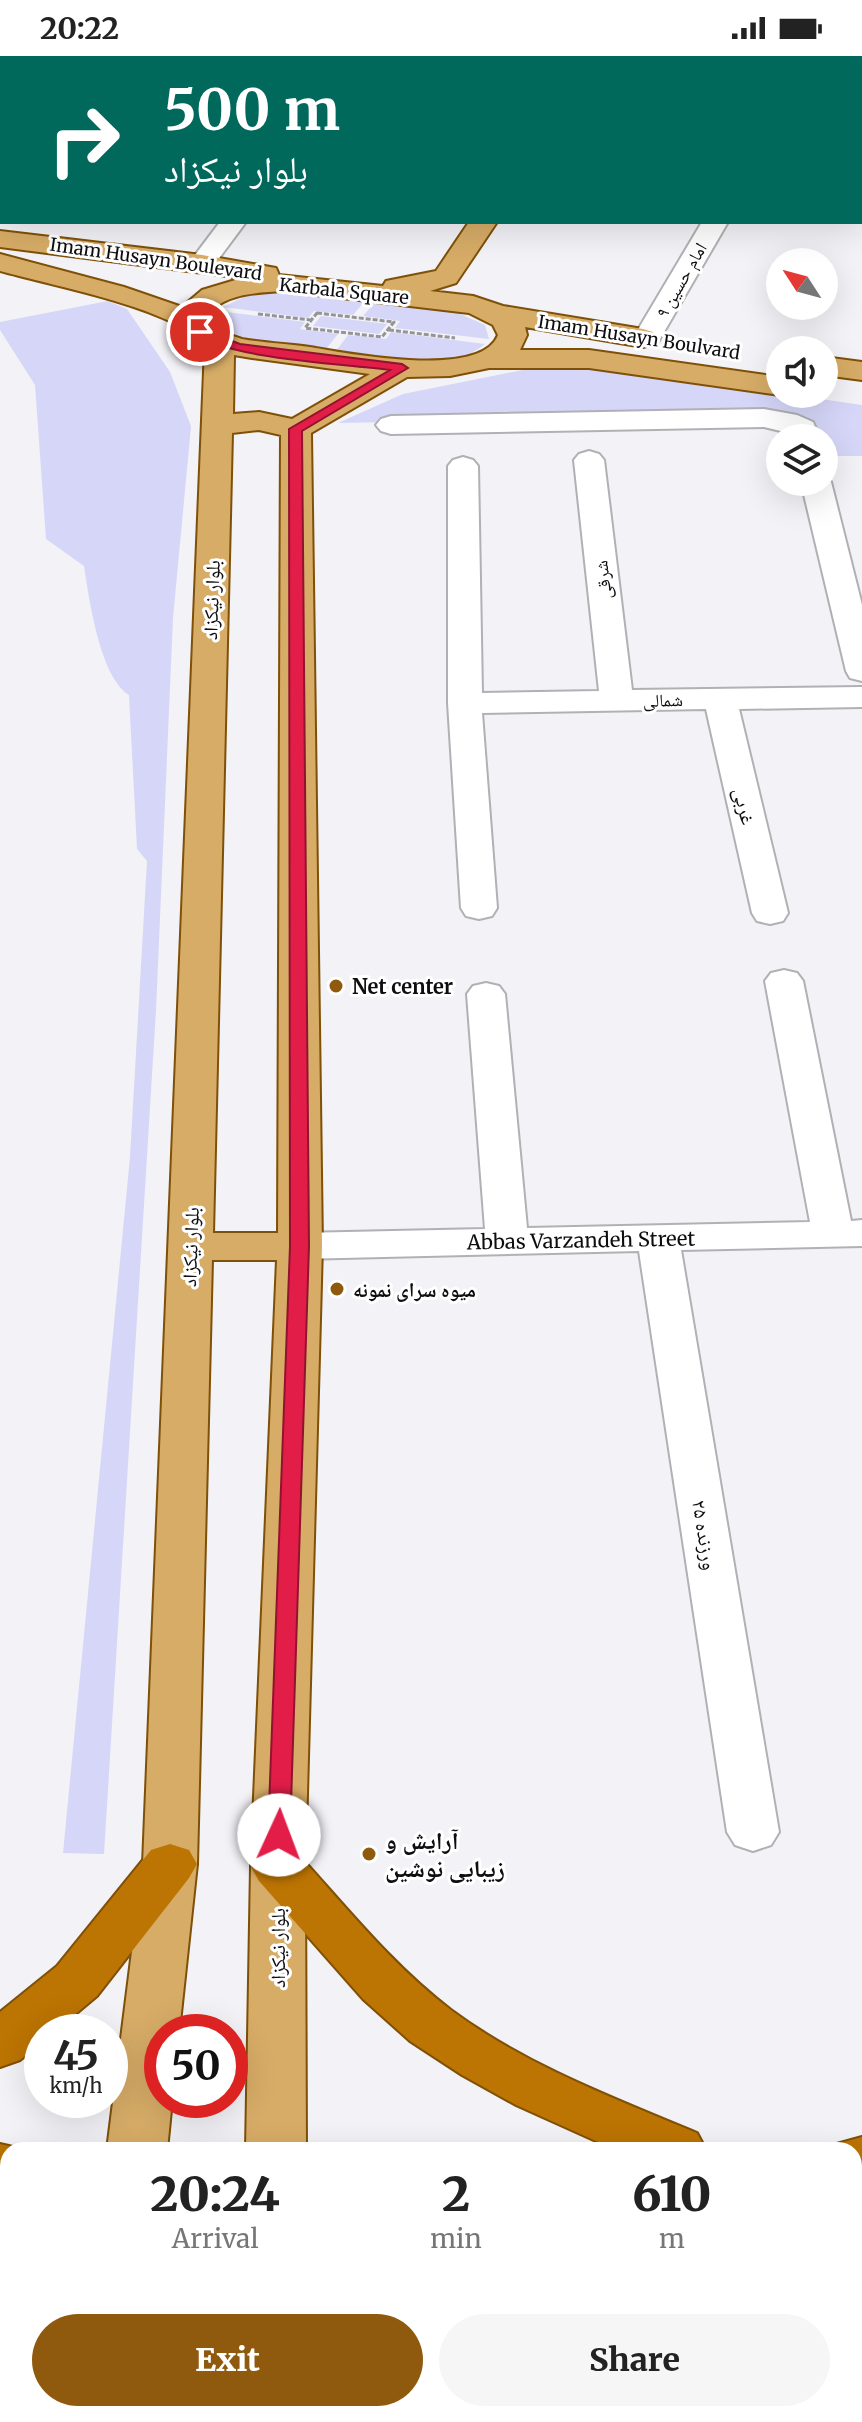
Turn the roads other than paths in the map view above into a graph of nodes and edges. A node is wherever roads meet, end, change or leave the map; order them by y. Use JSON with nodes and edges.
{"nodes":[{"id":1,"x":231,"y":224,"type":"edge"},
{"id":2,"x":714,"y":224,"type":"edge"},
{"id":3,"x":494,"y":228,"type":"edge"},
{"id":4,"x":0,"y":239,"type":"edge"},
{"id":5,"x":0,"y":262,"type":"edge"},
{"id":6,"x":202,"y":263,"type":"junction"},
{"id":7,"x":311,"y":286,"type":"junction"},
{"id":8,"x":342,"y":290,"type":"junction"},
{"id":9,"x":485,"y":310,"type":"junction"},
{"id":10,"x":206,"y":331,"type":"junction"},
{"id":11,"x":647,"y":338,"type":"junction"},
{"id":12,"x":677,"y":343,"type":"dead end"},
{"id":13,"x":721,"y":350,"type":"dead end"},
{"id":14,"x":766,"y":357,"type":"edge"},
{"id":15,"x":488,"y":359,"type":"junction"},
{"id":16,"x":402,"y":368,"type":"junction"},
{"id":17,"x":838,"y":368,"type":"edge"},
{"id":18,"x":862,"y":371,"type":"edge"},
{"id":19,"x":766,"y":384,"type":"edge"},
{"id":20,"x":838,"y":394,"type":"edge"},
{"id":21,"x":862,"y":398,"type":"edge"},
{"id":22,"x":791,"y":424,"type":"edge"},
{"id":23,"x":217,"y":425,"type":"junction"},
{"id":24,"x":391,"y":425,"type":"dead end"},
{"id":25,"x":296,"y":429,"type":"junction"},
{"id":26,"x":589,"y":460,"type":"dead end"},
{"id":27,"x":463,"y":466,"type":"dead end"},
{"id":28,"x":819,"y":496,"type":"edge"},
{"id":29,"x":862,"y":671,"type":"edge"},
{"id":30,"x":862,"y":697,"type":"edge"},
{"id":31,"x":720,"y":699,"type":"junction"},
{"id":32,"x":617,"y":701,"type":"junction"},
{"id":33,"x":465,"y":703,"type":"junction"},
{"id":34,"x":479,"y":908,"type":"dead end"},
{"id":35,"x":770,"y":913,"type":"dead end"},
{"id":36,"x":784,"y":981,"type":"dead end"},
{"id":37,"x":486,"y":994,"type":"dead end"},
{"id":38,"x":847,"y":1234,"type":"edge"},
{"id":39,"x":658,"y":1238,"type":"junction"},
{"id":40,"x":507,"y":1241,"type":"junction"},
{"id":41,"x":300,"y":1246,"type":"junction"},
{"id":42,"x":190,"y":1247,"type":"junction"},
{"id":43,"x":753,"y":1832,"type":"dead end"},
{"id":44,"x":170,"y":1864,"type":"junction"},
{"id":45,"x":278,"y":1867,"type":"junction"},
{"id":46,"x":0,"y":2044,"type":"edge"},
{"id":47,"x":138,"y":2142,"type":"edge"},
{"id":48,"x":276,"y":2142,"type":"edge"},
{"id":49,"x":657,"y":2142,"type":"edge"}],
"edges":[{"from":1,"to":6,"type":"street"},
{"from":2,"to":11,"type":"street","name":"امام حسین ۹"},
{"from":3,"to":8,"type":"main road"},
{"from":3,"to":9,"type":"main road"},
{"from":4,"to":6,"type":"main road","name":"Imam Husayn Boulevard"},
{"from":5,"to":10,"type":"main road","name":"Imam Husayn Boulevard"},
{"from":6,"to":7,"type":"main road","name":"Imam Husayn Boulevard"},
{"from":7,"to":8,"type":"main road","name":"Karbala Square"},
{"from":7,"to":10,"type":"main road","name":"Karbala Square"},
{"from":8,"to":9,"type":"main road","name":"Karbala Square"},
{"from":9,"to":11,"type":"main road","name":"Imam Husayn Boulvard"},
{"from":9,"to":15,"type":"main road"},
{"from":10,"to":16,"type":"main road"},
{"from":10,"to":23,"type":"main road","name":"بلوار نیکزاد"},
{"from":11,"to":12,"type":"main road","name":"Imam Husayn Boulvard"},
{"from":13,"to":14,"type":"main road","name":"Imam Husayn Boulvard"},
{"from":15,"to":16,"type":"main road"},
{"from":15,"to":19,"type":"main road","name":"Imam Husayn Boulvard"},
{"from":16,"to":25,"type":"main road"},
{"from":17,"to":18,"type":"main road"},
{"from":20,"to":21,"type":"main road"},
{"from":22,"to":24,"type":"street"},
{"from":23,"to":25,"type":"main road"},
{"from":23,"to":42,"type":"main road","name":"بلوار نیکزاد"},
{"from":25,"to":41,"type":"main road","name":"بلوار نیکزاد"},
{"from":26,"to":32,"type":"street","name":"شرقی"},
{"from":27,"to":33,"type":"street"},
{"from":28,"to":29,"type":"street"},
{"from":30,"to":31,"type":"street","name":"شمالی"},
{"from":31,"to":32,"type":"street","name":"شمالی"},
{"from":31,"to":35,"type":"street","name":"غربی"},
{"from":32,"to":33,"type":"street","name":"شمالی"},
{"from":33,"to":34,"type":"street"},
{"from":36,"to":38,"type":"street"},
{"from":37,"to":40,"type":"street"},
{"from":38,"to":39,"type":"street","name":"Abbas Varzandeh Street"},
{"from":39,"to":40,"type":"street","name":"Abbas Varzandeh Street"},
{"from":39,"to":43,"type":"street","name":"ورزنده ۲۵"},
{"from":40,"to":41,"type":"street","name":"Abbas Varzandeh Street"},
{"from":41,"to":42,"type":"main road"},
{"from":41,"to":45,"type":"main road","name":"بلوار نیکزاد"},
{"from":42,"to":44,"type":"main road","name":"بلوار نیکزاد"},
{"from":44,"to":46,"type":"highway"},
{"from":44,"to":47,"type":"main road","name":"بلوار نیکزاد"},
{"from":45,"to":48,"type":"main road","name":"بلوار نیکزاد"},
{"from":45,"to":49,"type":"highway"}]}
